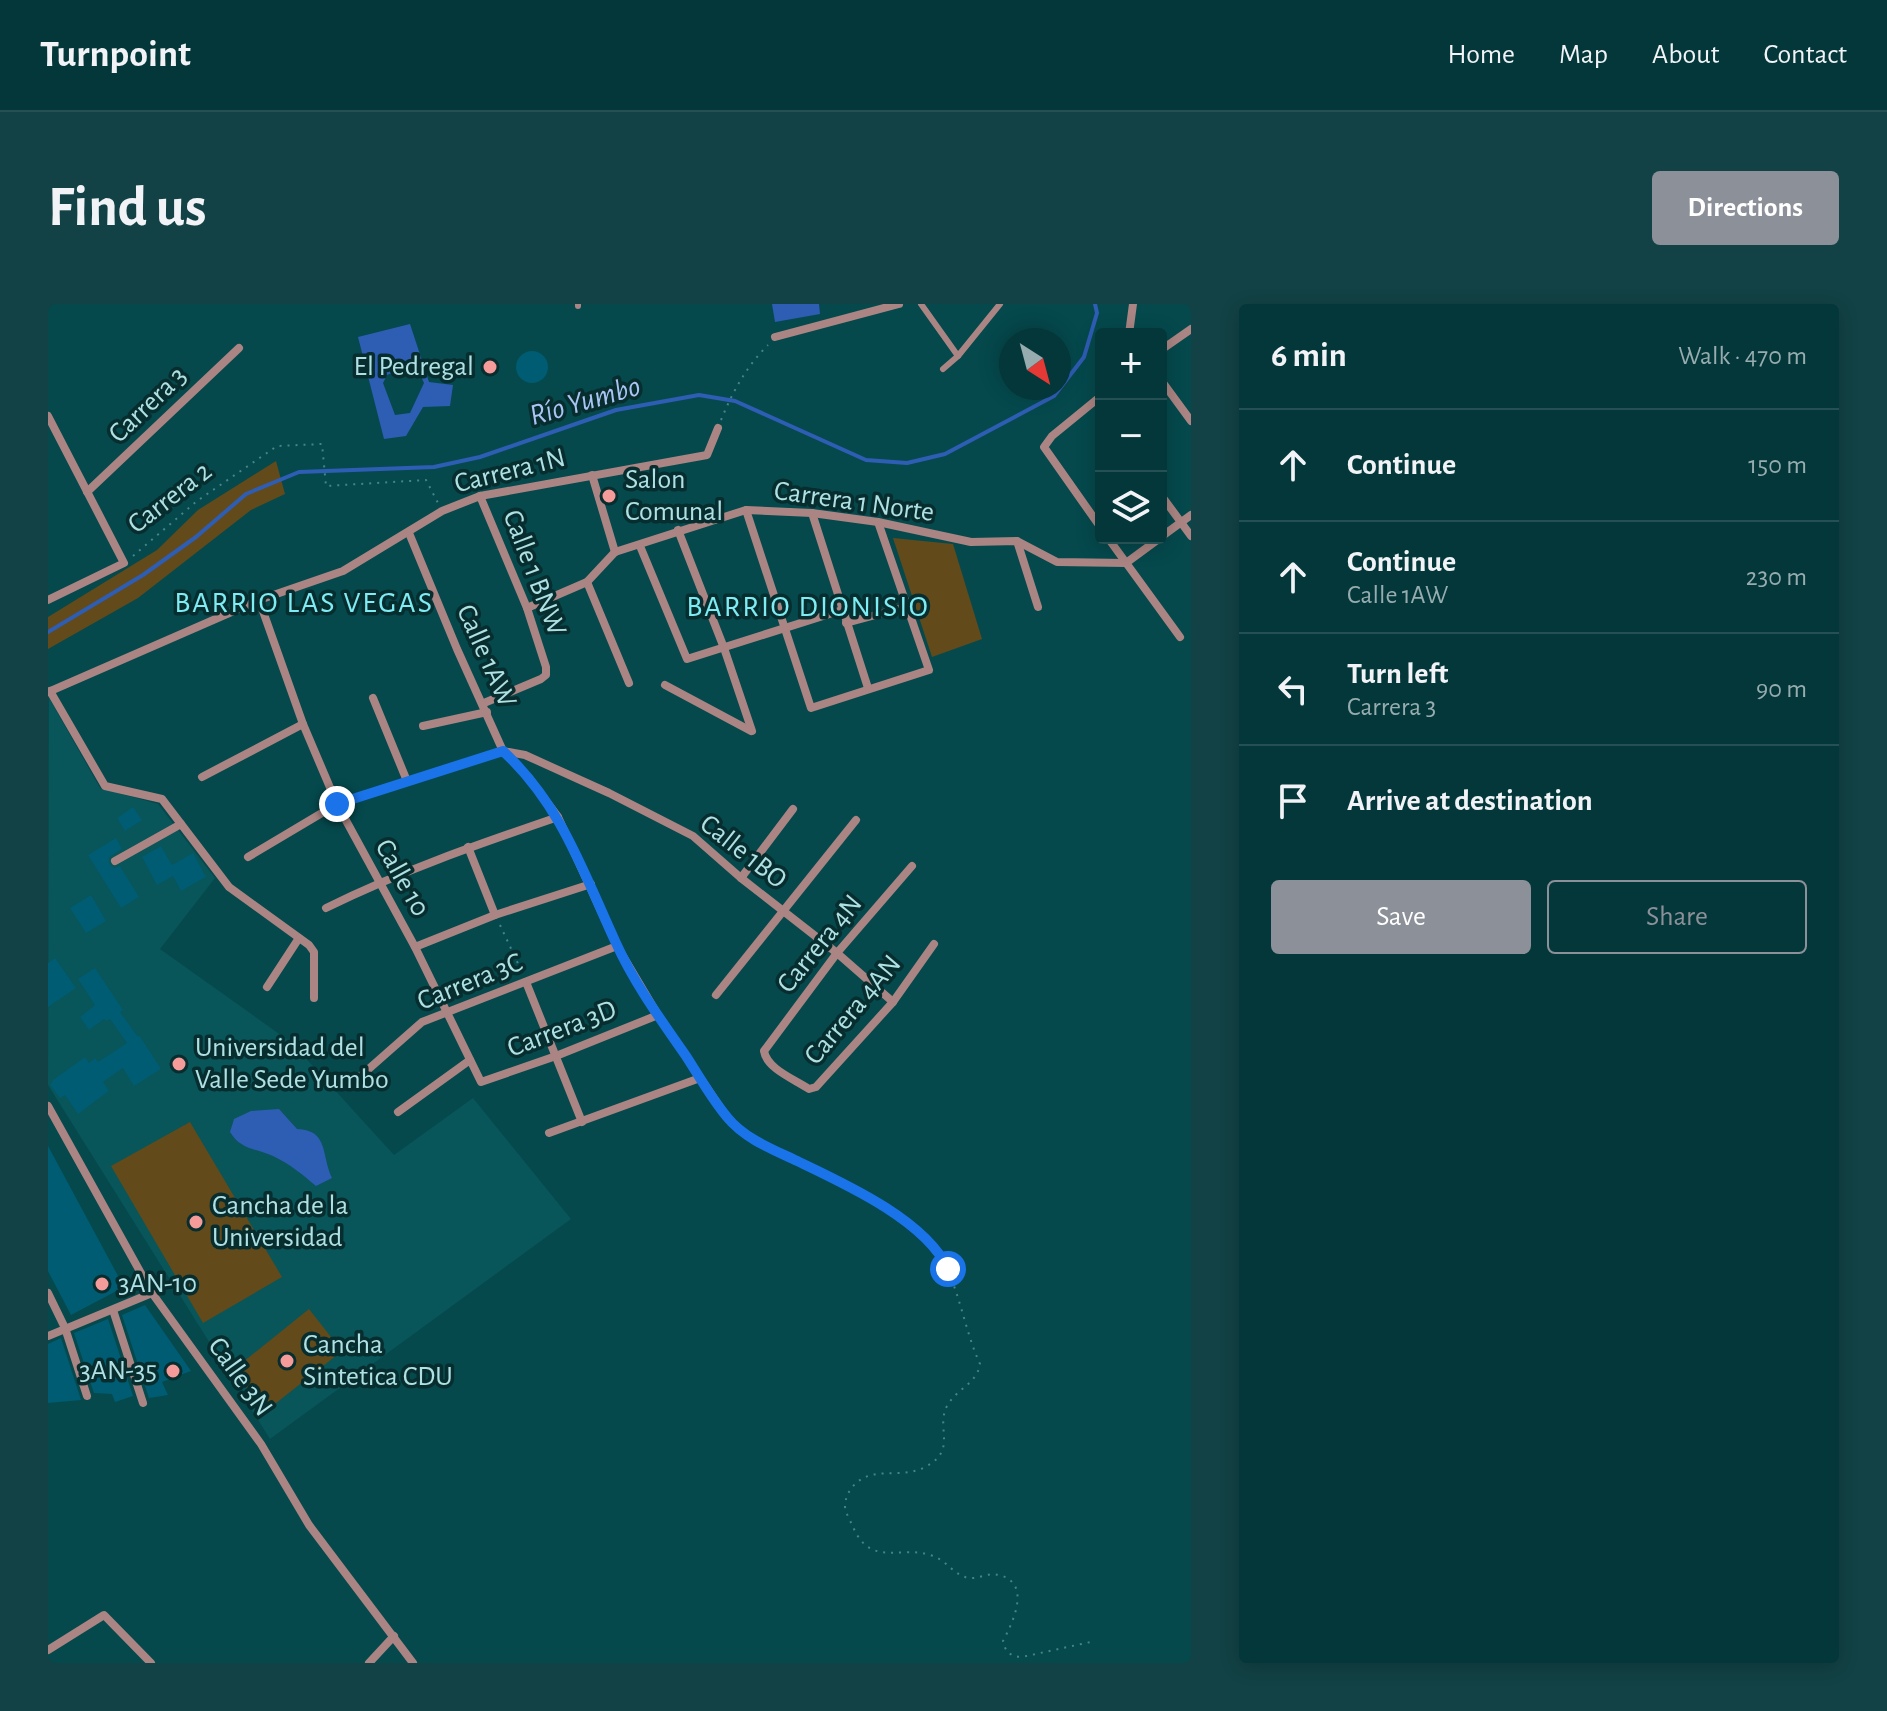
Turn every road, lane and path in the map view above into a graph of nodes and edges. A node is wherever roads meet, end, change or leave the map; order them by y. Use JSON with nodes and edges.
{"nodes":[{"id":1,"x":899,"y":304,"type":"edge"},
{"id":2,"x":921,"y":304,"type":"edge"},
{"id":3,"x":1000,"y":304,"type":"edge"},
{"id":4,"x":1133,"y":304,"type":"edge"},
{"id":5,"x":1130,"y":328,"type":"edge"},
{"id":6,"x":1191,"y":329,"type":"edge"},
{"id":7,"x":775,"y":337,"type":"joint"},
{"id":8,"x":1167,"y":346,"type":"edge"},
{"id":9,"x":239,"y":348,"type":"dead end"},
{"id":10,"x":958,"y":356,"type":"junction"},
{"id":11,"x":943,"y":369,"type":"dead end"},
{"id":12,"x":1167,"y":388,"type":"edge"},
{"id":13,"x":1095,"y":402,"type":"edge"},
{"id":14,"x":48,"y":416,"type":"edge"},
{"id":15,"x":1191,"y":421,"type":"edge"},
{"id":16,"x":718,"y":428,"type":"joint"},
{"id":17,"x":592,"y":475,"type":"junction"},
{"id":18,"x":87,"y":492,"type":"junction"},
{"id":19,"x":480,"y":496,"type":"junction"},
{"id":20,"x":1167,"y":503,"type":"edge"},
{"id":21,"x":746,"y":510,"type":"junction"},
{"id":22,"x":442,"y":511,"type":"junction"},
{"id":23,"x":812,"y":513,"type":"junction"},
{"id":24,"x":1191,"y":515,"type":"edge"},
{"id":25,"x":1095,"y":519,"type":"edge"},
{"id":26,"x":878,"y":522,"type":"junction"},
{"id":27,"x":1181,"y":522,"type":"junction"},
{"id":28,"x":678,"y":530,"type":"junction"},
{"id":29,"x":409,"y":533,"type":"junction"},
{"id":30,"x":1167,"y":533,"type":"edge"},
{"id":31,"x":1191,"y":536,"type":"edge"},
{"id":32,"x":1017,"y":541,"type":"junction"},
{"id":33,"x":1112,"y":544,"type":"edge"},
{"id":34,"x":1152,"y":544,"type":"edge"},
{"id":35,"x":640,"y":546,"type":"junction"},
{"id":36,"x":615,"y":552,"type":"junction"},
{"id":37,"x":124,"y":563,"type":"junction"},
{"id":38,"x":1126,"y":563,"type":"junction"},
{"id":39,"x":587,"y":582,"type":"junction"},
{"id":40,"x":48,"y":600,"type":"edge"},
{"id":41,"x":259,"y":600,"type":"junction"},
{"id":42,"x":909,"y":606,"type":"junction"},
{"id":43,"x":1038,"y":607,"type":"dead end"},
{"id":44,"x":527,"y":608,"type":"junction"},
{"id":45,"x":842,"y":610,"type":"junction"},
{"id":46,"x":846,"y":623,"type":"junction"},
{"id":47,"x":785,"y":628,"type":"junction"},
{"id":48,"x":1180,"y":637,"type":"dead end"},
{"id":49,"x":724,"y":648,"type":"junction"},
{"id":50,"x":629,"y":683,"type":"dead end"},
{"id":51,"x":665,"y":685,"type":"dead end"},
{"id":52,"x":868,"y":688,"type":"junction"},
{"id":53,"x":49,"y":691,"type":"edge"},
{"id":54,"x":373,"y":698,"type":"dead end"},
{"id":55,"x":485,"y":708,"type":"junction"},
{"id":56,"x":303,"y":724,"type":"junction"},
{"id":57,"x":423,"y":726,"type":"dead end"},
{"id":58,"x":503,"y":751,"type":"junction"},
{"id":59,"x":202,"y":777,"type":"dead end"},
{"id":60,"x":407,"y":781,"type":"junction"},
{"id":61,"x":337,"y":804,"type":"junction"},
{"id":62,"x":793,"y":809,"type":"dead end"},
{"id":63,"x":558,"y":817,"type":"junction"},
{"id":64,"x":856,"y":820,"type":"dead end"},
{"id":65,"x":181,"y":824,"type":"junction"},
{"id":66,"x":468,"y":847,"type":"junction"},
{"id":67,"x":248,"y":857,"type":"dead end"},
{"id":68,"x":115,"y":861,"type":"dead end"},
{"id":69,"x":912,"y":866,"type":"dead end"},
{"id":70,"x":741,"y":878,"type":"junction"},
{"id":71,"x":378,"y":882,"type":"junction"},
{"id":72,"x":591,"y":884,"type":"junction"},
{"id":73,"x":326,"y":908,"type":"dead end"},
{"id":74,"x":782,"y":911,"type":"junction"},
{"id":75,"x":495,"y":915,"type":"junction"},
{"id":76,"x":299,"y":938,"type":"junction"},
{"id":77,"x":934,"y":944,"type":"dead end"},
{"id":78,"x":617,"y":946,"type":"junction"},
{"id":79,"x":415,"y":947,"type":"junction"},
{"id":80,"x":837,"y":953,"type":"junction"},
{"id":81,"x":526,"y":982,"type":"junction"},
{"id":82,"x":267,"y":987,"type":"dead end"},
{"id":83,"x":716,"y":995,"type":"dead end"},
{"id":84,"x":314,"y":998,"type":"dead end"},
{"id":85,"x":893,"y":1002,"type":"junction"},
{"id":86,"x":446,"y":1014,"type":"junction"},
{"id":87,"x":658,"y":1015,"type":"junction"},
{"id":88,"x":764,"y":1051,"type":"joint"},
{"id":89,"x":556,"y":1056,"type":"junction"},
{"id":90,"x":470,"y":1060,"type":"junction"},
{"id":91,"x":700,"y":1078,"type":"junction"},
{"id":92,"x":355,"y":1081,"type":"dead end"},
{"id":93,"x":481,"y":1082,"type":"joint"},
{"id":94,"x":398,"y":1112,"type":"dead end"},
{"id":95,"x":50,"y":1113,"type":"edge"},
{"id":96,"x":728,"y":1119,"type":"joint"},
{"id":97,"x":582,"y":1122,"type":"junction"},
{"id":98,"x":549,"y":1133,"type":"dead end"},
{"id":99,"x":48,"y":1293,"type":"edge"},
{"id":100,"x":152,"y":1293,"type":"junction"},
{"id":101,"x":113,"y":1310,"type":"junction"},
{"id":102,"x":65,"y":1328,"type":"junction"},
{"id":103,"x":48,"y":1336,"type":"edge"},
{"id":104,"x":87,"y":1396,"type":"dead end"},
{"id":105,"x":143,"y":1403,"type":"dead end"},
{"id":106,"x":394,"y":1636,"type":"junction"},
{"id":107,"x":1095,"y":1641,"type":"dead end"},
{"id":108,"x":48,"y":1650,"type":"edge"},
{"id":109,"x":151,"y":1663,"type":"edge"},
{"id":110,"x":369,"y":1663,"type":"edge"},
{"id":111,"x":413,"y":1663,"type":"edge"}],
"edges":[{"from":1,"to":7,"type":"street"},
{"from":2,"to":10,"type":"lane"},
{"from":3,"to":10,"type":"lane"},
{"from":4,"to":5,"type":"street"},
{"from":6,"to":8,"type":"street"},
{"from":7,"to":16,"type":"path"},
{"from":9,"to":18,"type":"street","name":"Carrera 3"},
{"from":10,"to":11,"type":"lane"},
{"from":12,"to":15,"type":"street"},
{"from":13,"to":25,"type":"street"},
{"from":14,"to":18,"type":"street"},
{"from":16,"to":17,"type":"street","name":"Carrera 1N"},
{"from":17,"to":19,"type":"street","name":"Carrera 1N"},
{"from":17,"to":36,"type":"street"},
{"from":18,"to":37,"type":"street"},
{"from":19,"to":22,"type":"street","name":"Carrera 1N"},
{"from":19,"to":44,"type":"street","name":"Calle 1 BNW"},
{"from":20,"to":27,"type":"street"},
{"from":21,"to":23,"type":"street","name":"Carrera 1 Norte"},
{"from":21,"to":28,"type":"street","name":"Carrera 1 Norte"},
{"from":21,"to":47,"type":"street"},
{"from":22,"to":29,"type":"street","name":"Carrera 1N"},
{"from":22,"to":37,"type":"path","name":"Carrera 2"},
{"from":23,"to":26,"type":"street","name":"Carrera 1 Norte"},
{"from":23,"to":45,"type":"street"},
{"from":24,"to":27,"type":"street"},
{"from":26,"to":32,"type":"street","name":"Carrera 1 Norte"},
{"from":26,"to":42,"type":"street"},
{"from":27,"to":30,"type":"street"},
{"from":27,"to":31,"type":"street"},
{"from":28,"to":35,"type":"street","name":"Carrera 1 Norte"},
{"from":28,"to":49,"type":"street"},
{"from":29,"to":41,"type":"street","name":"Carrera 1N"},
{"from":29,"to":55,"type":"street","name":"Calle 1AW"},
{"from":32,"to":38,"type":"street","name":"Carrera 1 Norte"},
{"from":32,"to":43,"type":"street"},
{"from":33,"to":38,"type":"street"},
{"from":34,"to":38,"type":"street"},
{"from":35,"to":36,"type":"street","name":"Carrera 1 Norte"},
{"from":35,"to":49,"type":"street"},
{"from":36,"to":39,"type":"street"},
{"from":37,"to":40,"type":"street","name":"Carrera 2"},
{"from":38,"to":48,"type":"street"},
{"from":39,"to":44,"type":"street"},
{"from":39,"to":50,"type":"street"},
{"from":41,"to":53,"type":"street","name":"Carrera 1N"},
{"from":41,"to":56,"type":"street","name":"Calle 10"},
{"from":42,"to":46,"type":"street"},
{"from":42,"to":52,"type":"street"},
{"from":44,"to":55,"type":"street","name":"Calle 1 BNW"},
{"from":45,"to":46,"type":"street"},
{"from":45,"to":47,"type":"street"},
{"from":46,"to":52,"type":"street"},
{"from":47,"to":49,"type":"street"},
{"from":47,"to":52,"type":"street"},
{"from":49,"to":51,"type":"street"},
{"from":53,"to":65,"type":"street"},
{"from":54,"to":60,"type":"street"},
{"from":55,"to":57,"type":"street"},
{"from":55,"to":58,"type":"street","name":"Calle 1AW"},
{"from":56,"to":59,"type":"street"},
{"from":56,"to":61,"type":"street","name":"Calle 10"},
{"from":58,"to":60,"type":"street"},
{"from":58,"to":63,"type":"street","name":"Calle 1AW"},
{"from":58,"to":70,"type":"street","name":"Calle 1BO"},
{"from":60,"to":61,"type":"street"},
{"from":61,"to":67,"type":"street"},
{"from":61,"to":71,"type":"street","name":"Calle 10"},
{"from":62,"to":70,"type":"street"},
{"from":63,"to":66,"type":"street"},
{"from":63,"to":72,"type":"street","name":"Calle 1AW"},
{"from":64,"to":74,"type":"street"},
{"from":65,"to":68,"type":"street"},
{"from":65,"to":76,"type":"street"},
{"from":66,"to":71,"type":"street"},
{"from":66,"to":75,"type":"street"},
{"from":69,"to":80,"type":"street","name":"Carrera 4N"},
{"from":70,"to":74,"type":"street","name":"Calle 1BO"},
{"from":71,"to":73,"type":"street"},
{"from":71,"to":79,"type":"street","name":"Calle 10"},
{"from":72,"to":75,"type":"street"},
{"from":72,"to":78,"type":"street","name":"Calle 1AW"},
{"from":74,"to":80,"type":"street","name":"Calle 1BO"},
{"from":74,"to":83,"type":"street"},
{"from":75,"to":79,"type":"street"},
{"from":75,"to":81,"type":"path"},
{"from":76,"to":82,"type":"street"},
{"from":76,"to":84,"type":"street"},
{"from":77,"to":85,"type":"street","name":"Carrera 4AN"},
{"from":78,"to":81,"type":"street","name":"Carrera 3C"},
{"from":78,"to":87,"type":"street","name":"Calle 1AW"},
{"from":79,"to":86,"type":"street","name":"Calle 10"},
{"from":80,"to":85,"type":"street","name":"Calle 1BO"},
{"from":80,"to":88,"type":"street","name":"Carrera 4N"},
{"from":81,"to":86,"type":"street","name":"Carrera 3C"},
{"from":81,"to":89,"type":"street"},
{"from":85,"to":88,"type":"street","name":"Carrera 4AN"},
{"from":86,"to":90,"type":"street","name":"Calle 10"},
{"from":86,"to":92,"type":"street","name":"Carrera 3C"},
{"from":87,"to":89,"type":"street","name":"Carrera 3D"},
{"from":87,"to":91,"type":"street","name":"Calle 1AW"},
{"from":89,"to":93,"type":"street","name":"Carrera 3D"},
{"from":89,"to":97,"type":"street"},
{"from":90,"to":93,"type":"street","name":"Calle 10"},
{"from":90,"to":94,"type":"street"},
{"from":91,"to":96,"type":"street","name":"Calle 1AW"},
{"from":91,"to":97,"type":"street"},
{"from":95,"to":100,"type":"street","name":"Calle 3N"},
{"from":96,"to":107,"type":"path"},
{"from":97,"to":98,"type":"street"},
{"from":99,"to":102,"type":"street"},
{"from":100,"to":101,"type":"street"},
{"from":100,"to":106,"type":"street","name":"Calle 3N"},
{"from":101,"to":102,"type":"street"},
{"from":101,"to":105,"type":"street"},
{"from":102,"to":103,"type":"street"},
{"from":102,"to":104,"type":"street"},
{"from":106,"to":110,"type":"street"},
{"from":106,"to":111,"type":"street","name":"Calle 3N"},
{"from":108,"to":109,"type":"street"}]}
